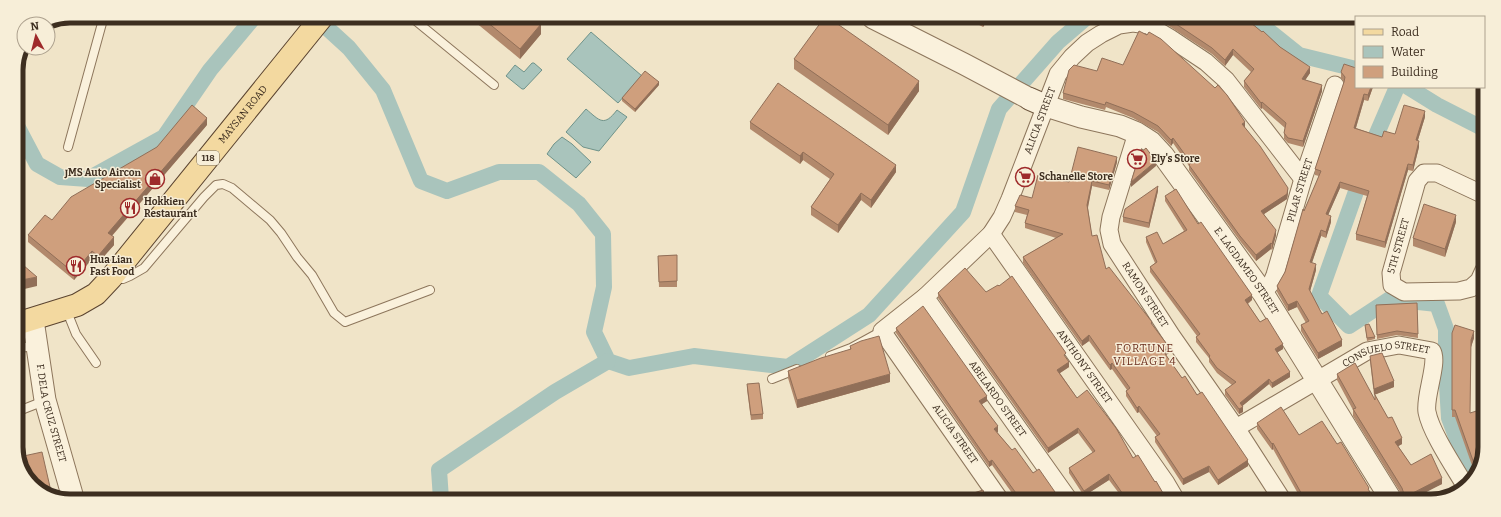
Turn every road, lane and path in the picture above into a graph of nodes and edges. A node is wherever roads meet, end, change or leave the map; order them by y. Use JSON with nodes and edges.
{"nodes":[{"id":1,"x":102,"y":23,"type":"edge"},
{"id":2,"x":317,"y":23,"type":"edge"},
{"id":3,"x":418,"y":23,"type":"edge"},
{"id":4,"x":883,"y":23,"type":"edge"},
{"id":5,"x":494,"y":85,"type":"dead end"},
{"id":6,"x":1335,"y":85,"type":"dead end"},
{"id":7,"x":1038,"y":102,"type":"junction"},
{"id":8,"x":1137,"y":133,"type":"junction"},
{"id":9,"x":68,"y":146,"type":"dead end"},
{"id":10,"x":1303,"y":179,"type":"junction"},
{"id":11,"x":1478,"y":192,"type":"edge"},
{"id":12,"x":991,"y":234,"type":"junction"},
{"id":13,"x":111,"y":278,"type":"junction"},
{"id":14,"x":1478,"y":282,"type":"edge"},
{"id":15,"x":430,"y":290,"type":"dead end"},
{"id":16,"x":1263,"y":294,"type":"junction"},
{"id":17,"x":925,"y":297,"type":"junction"},
{"id":18,"x":66,"y":308,"type":"junction"},
{"id":19,"x":882,"y":331,"type":"junction"},
{"id":20,"x":27,"y":333,"type":"edge"},
{"id":21,"x":822,"y":359,"type":"edge"},
{"id":22,"x":96,"y":363,"type":"dead end"},
{"id":23,"x":808,"y":365,"type":"edge"},
{"id":24,"x":772,"y":379,"type":"dead end"},
{"id":25,"x":1317,"y":379,"type":"junction"},
{"id":26,"x":45,"y":400,"type":"junction"},
{"id":27,"x":23,"y":409,"type":"edge"},
{"id":28,"x":1236,"y":428,"type":"junction"},
{"id":29,"x":1463,"y":481,"type":"edge"},
{"id":30,"x":72,"y":494,"type":"edge"},
{"id":31,"x":996,"y":494,"type":"edge"},
{"id":32,"x":1065,"y":494,"type":"edge"},
{"id":33,"x":1172,"y":494,"type":"edge"},
{"id":34,"x":1278,"y":494,"type":"edge"},
{"id":35,"x":1388,"y":494,"type":"edge"}],
"edges":[{"from":1,"to":9,"type":"lane"},
{"from":2,"to":13,"type":"main road","name":"MAYSAN ROAD","number":"118"},
{"from":3,"to":5,"type":"lane"},
{"from":4,"to":7,"type":"street","name":"E. LAGDAMEO STREET"},
{"from":6,"to":10,"type":"street","name":"PILAR STREET"},
{"from":7,"to":8,"type":"street","name":"E. LAGDAMEO STREET"},
{"from":7,"to":10,"type":"street","name":"ALICIA STREET"},
{"from":7,"to":12,"type":"street","name":"ALICIA STREET"},
{"from":8,"to":16,"type":"street","name":"E. LAGDAMEO STREET"},
{"from":8,"to":28,"type":"street","name":"RAMON STREET"},
{"from":10,"to":16,"type":"street","name":"PILAR STREET"},
{"from":11,"to":14,"type":"street","name":"5TH STREET"},
{"from":12,"to":17,"type":"street","name":"ALICIA STREET"},
{"from":12,"to":33,"type":"street","name":"ANTHONY STREET"},
{"from":13,"to":15,"type":"lane"},
{"from":13,"to":18,"type":"main road","name":"MAYSAN ROAD","number":"118"},
{"from":16,"to":25,"type":"street","name":"E. LAGDAMEO STREET"},
{"from":17,"to":19,"type":"street","name":"ALICIA STREET"},
{"from":17,"to":32,"type":"street","name":"ABELARDO STREET"},
{"from":18,"to":20,"type":"main road","name":"MAYSAN ROAD","number":"118"},
{"from":18,"to":22,"type":"lane"},
{"from":19,"to":21,"type":"lane"},
{"from":19,"to":31,"type":"street","name":"ALICIA STREET"},
{"from":20,"to":26,"type":"street","name":"F. DELA CRUZ STREET"},
{"from":23,"to":24,"type":"lane"},
{"from":25,"to":28,"type":"street","name":"CONSUELO STREET"},
{"from":25,"to":29,"type":"street","name":"CONSUELO STREET"},
{"from":25,"to":35,"type":"street","name":"E. LAGDAMEO STREET"},
{"from":26,"to":27,"type":"lane"},
{"from":26,"to":30,"type":"street","name":"F. DELA CRUZ STREET"},
{"from":28,"to":34,"type":"street","name":"RAMON STREET"}]}
